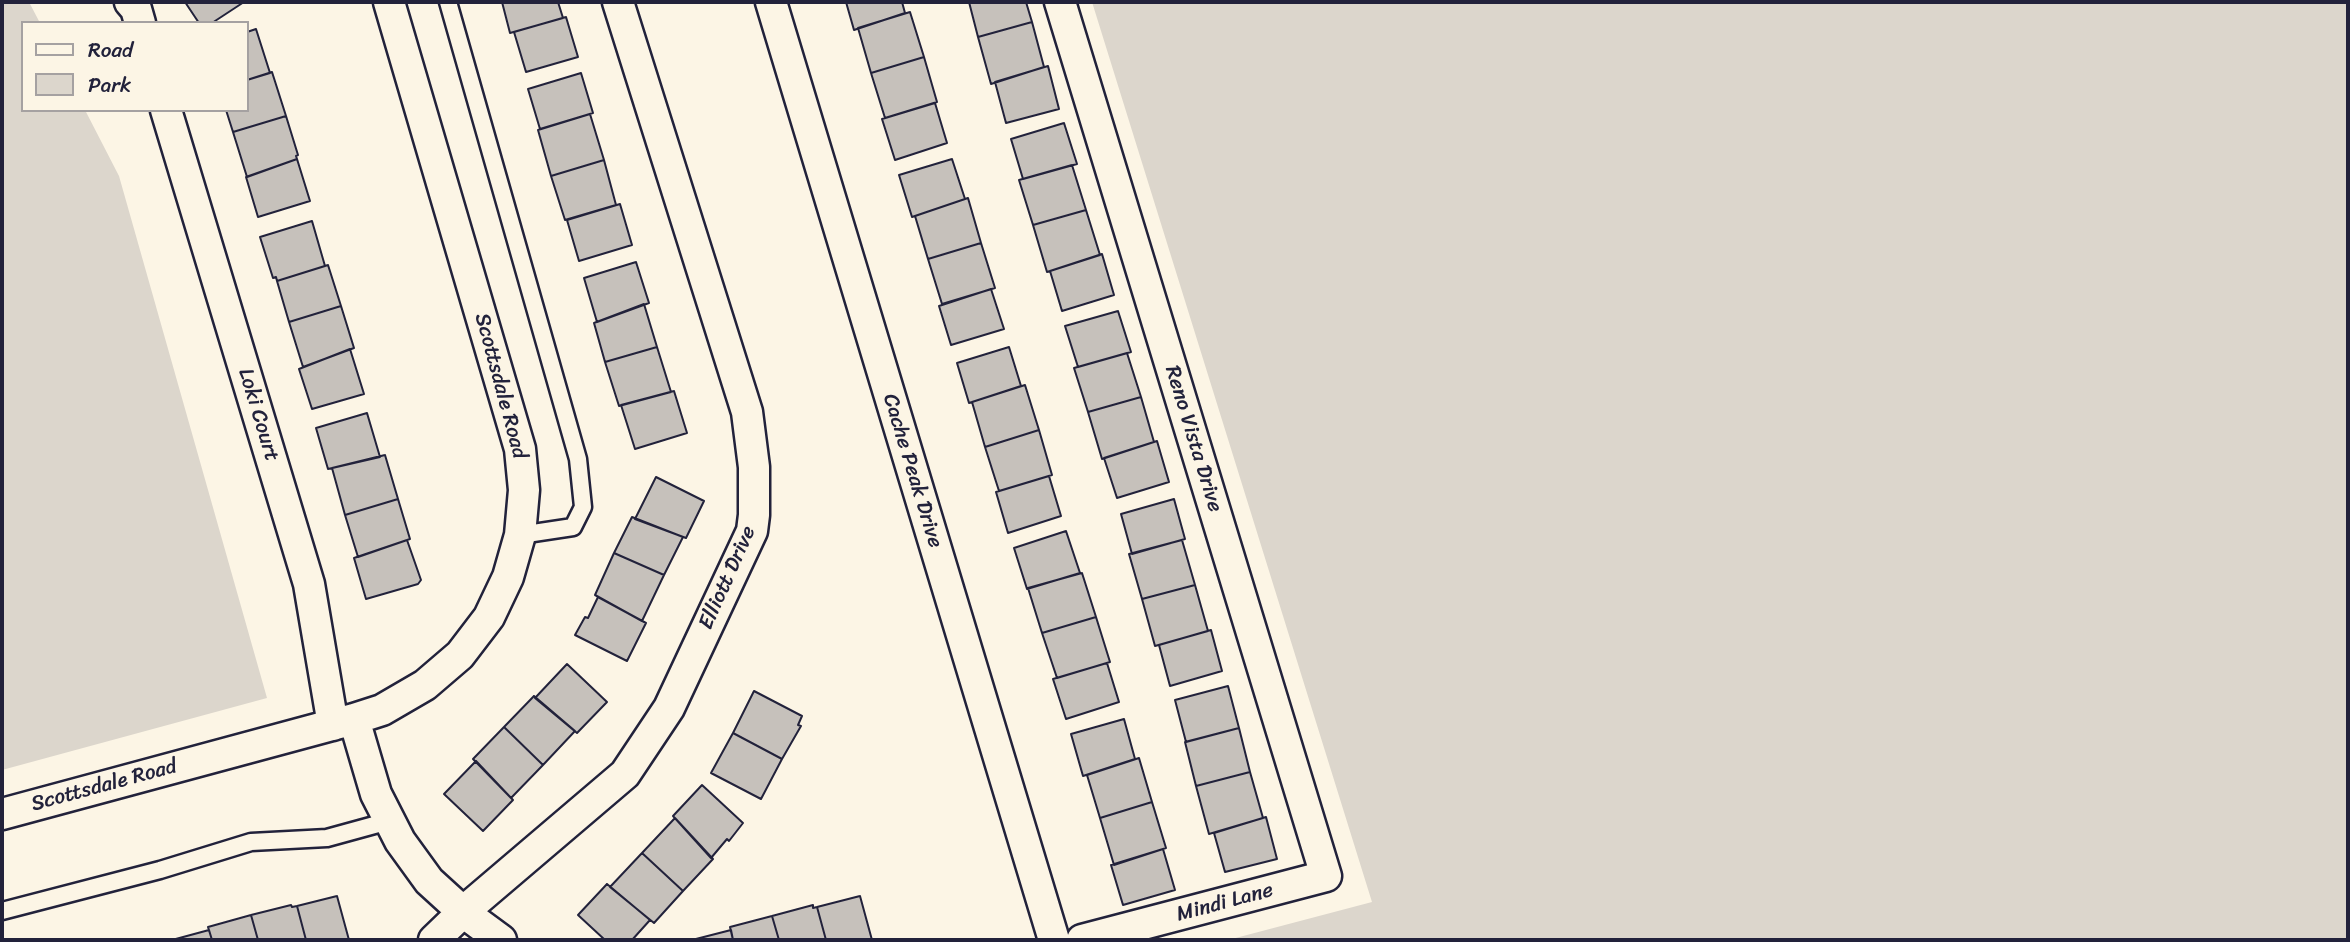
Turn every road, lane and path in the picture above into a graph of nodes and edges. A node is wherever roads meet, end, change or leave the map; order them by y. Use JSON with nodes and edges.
{"nodes":[{"id":1,"x":130,"y":2,"type":"edge"},
{"id":2,"x":389,"y":2,"type":"edge"},
{"id":3,"x":448,"y":2,"type":"edge"},
{"id":4,"x":618,"y":2,"type":"edge"},
{"id":5,"x":771,"y":2,"type":"edge"},
{"id":6,"x":1060,"y":2,"type":"edge"},
{"id":7,"x":139,"y":21,"type":"edge"},
{"id":8,"x":167,"y":112,"type":"edge"},
{"id":9,"x":520,"y":535,"type":"junction"},
{"id":10,"x":344,"y":722,"type":"junction"},
{"id":11,"x":2,"y":814,"type":"edge"},
{"id":12,"x":389,"y":821,"type":"junction"},
{"id":13,"x":1326,"y":876,"type":"joint"},
{"id":14,"x":2,"y":911,"type":"edge"},
{"id":15,"x":463,"y":912,"type":"junction"},
{"id":16,"x":435,"y":940,"type":"edge"},
{"id":17,"x":501,"y":940,"type":"edge"},
{"id":18,"x":1054,"y":940,"type":"edge"},
{"id":19,"x":1082,"y":940,"type":"edge"}],
"edges":[{"from":1,"to":7,"type":"street"},
{"from":2,"to":9,"type":"street","name":"Scottsdale Road"},
{"from":3,"to":9,"type":"lane"},
{"from":4,"to":15,"type":"street","name":"Elliott Drive"},
{"from":5,"to":18,"type":"street","name":"Cache Peak Drive"},
{"from":6,"to":13,"type":"street","name":"Reno Vista Drive"},
{"from":8,"to":10,"type":"street","name":"Loki Court"},
{"from":9,"to":10,"type":"street","name":"Scottsdale Road"},
{"from":10,"to":11,"type":"street","name":"Scottsdale Road"},
{"from":10,"to":12,"type":"street","name":"Loki Court"},
{"from":12,"to":14,"type":"lane"},
{"from":12,"to":15,"type":"street","name":"Loki Court"},
{"from":13,"to":19,"type":"street","name":"Mindi Lane"},
{"from":15,"to":16,"type":"street","name":"Elliott Drive"},
{"from":15,"to":17,"type":"street","name":"Loki Court"}]}
